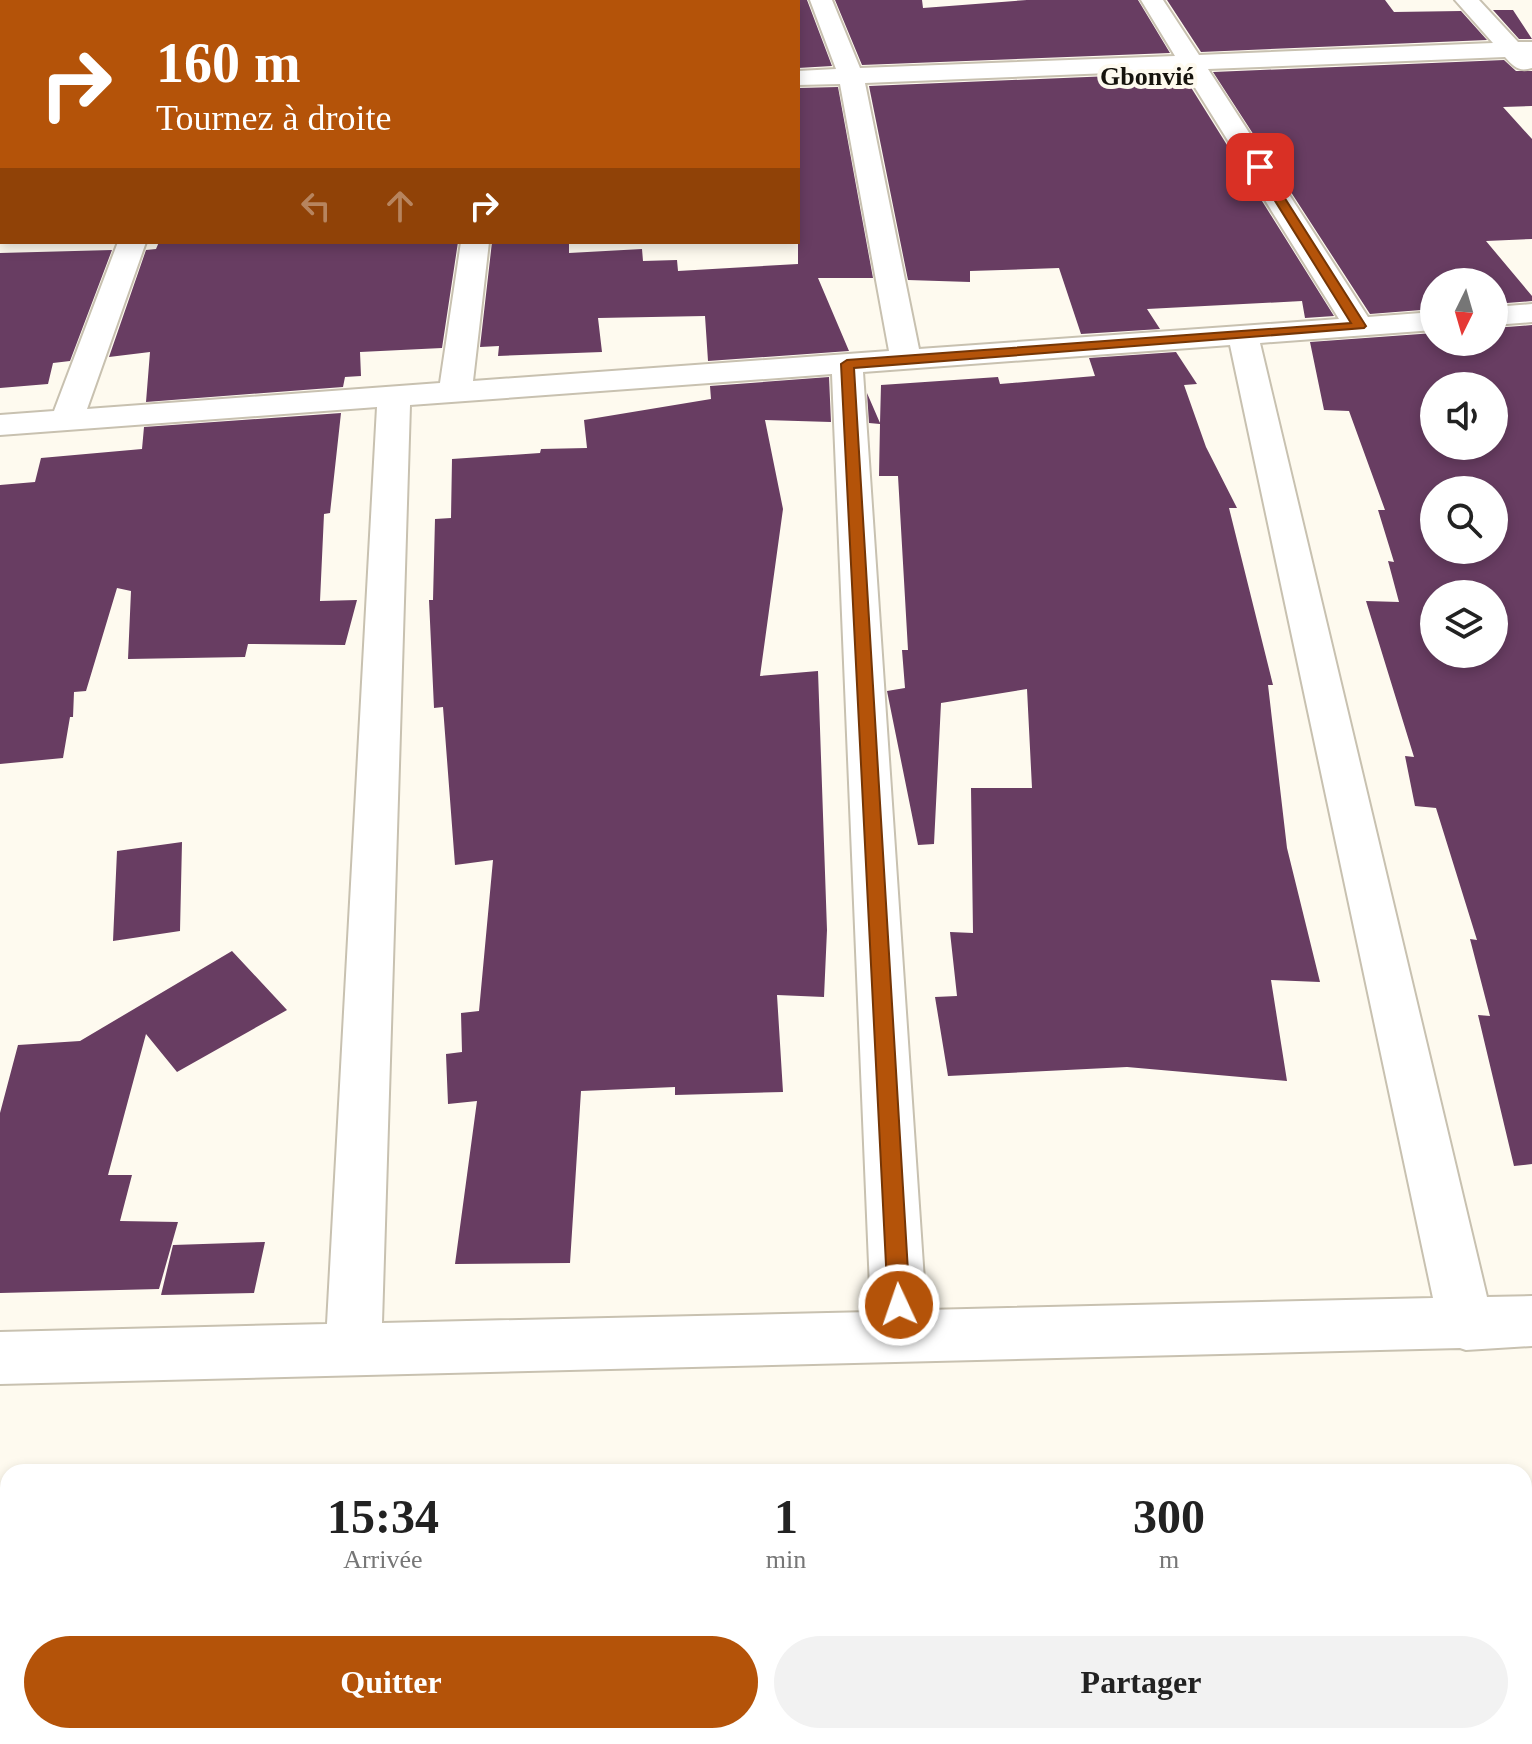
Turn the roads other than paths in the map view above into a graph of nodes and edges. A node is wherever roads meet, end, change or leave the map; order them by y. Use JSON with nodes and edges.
{"nodes":[{"id":1,"x":821,"y":0,"type":"edge"},
{"id":2,"x":1152,"y":0,"type":"edge"},
{"id":3,"x":1466,"y":0,"type":"edge"},
{"id":4,"x":1521,"y":49,"type":"edge"},
{"id":5,"x":1193,"y":61,"type":"junction"},
{"id":6,"x":1532,"y":70,"type":"edge"},
{"id":7,"x":851,"y":77,"type":"junction"},
{"id":8,"x":800,"y":78,"type":"edge"},
{"id":9,"x":131,"y":244,"type":"edge"},
{"id":10,"x":475,"y":244,"type":"edge"},
{"id":11,"x":1532,"y":313,"type":"edge"},
{"id":12,"x":1508,"y":315,"type":"edge"},
{"id":13,"x":1420,"y":322,"type":"edge"},
{"id":14,"x":1359,"y":326,"type":"junction"},
{"id":15,"x":1243,"y":335,"type":"junction"},
{"id":16,"x":906,"y":360,"type":"junction"},
{"id":17,"x":847,"y":364,"type":"junction"},
{"id":18,"x":455,"y":393,"type":"junction"},
{"id":19,"x":394,"y":397,"type":"junction"},
{"id":20,"x":67,"y":420,"type":"junction"},
{"id":21,"x":0,"y":425,"type":"edge"},
{"id":22,"x":1532,"y":1321,"type":"edge"},
{"id":23,"x":1466,"y":1325,"type":"junction"},
{"id":24,"x":900,"y":1336,"type":"junction"},
{"id":25,"x":353,"y":1349,"type":"junction"},
{"id":26,"x":0,"y":1358,"type":"edge"}],
"edges":[{"from":1,"to":7,"type":"street"},
{"from":2,"to":5,"type":"street"},
{"from":3,"to":4,"type":"street"},
{"from":4,"to":5,"type":"street"},
{"from":4,"to":6,"type":"street"},
{"from":5,"to":7,"type":"street"},
{"from":5,"to":14,"type":"street"},
{"from":7,"to":8,"type":"street"},
{"from":7,"to":16,"type":"street"},
{"from":9,"to":20,"type":"street"},
{"from":10,"to":18,"type":"street"},
{"from":11,"to":12,"type":"street"},
{"from":13,"to":14,"type":"street"},
{"from":14,"to":15,"type":"street"},
{"from":15,"to":16,"type":"street"},
{"from":15,"to":23,"type":"street"},
{"from":16,"to":17,"type":"street"},
{"from":17,"to":18,"type":"street"},
{"from":17,"to":24,"type":"street"},
{"from":18,"to":19,"type":"street"},
{"from":19,"to":20,"type":"street"},
{"from":19,"to":25,"type":"street"},
{"from":20,"to":21,"type":"street"},
{"from":22,"to":23,"type":"street"},
{"from":23,"to":24,"type":"street"},
{"from":24,"to":25,"type":"street"},
{"from":25,"to":26,"type":"street"}]}
